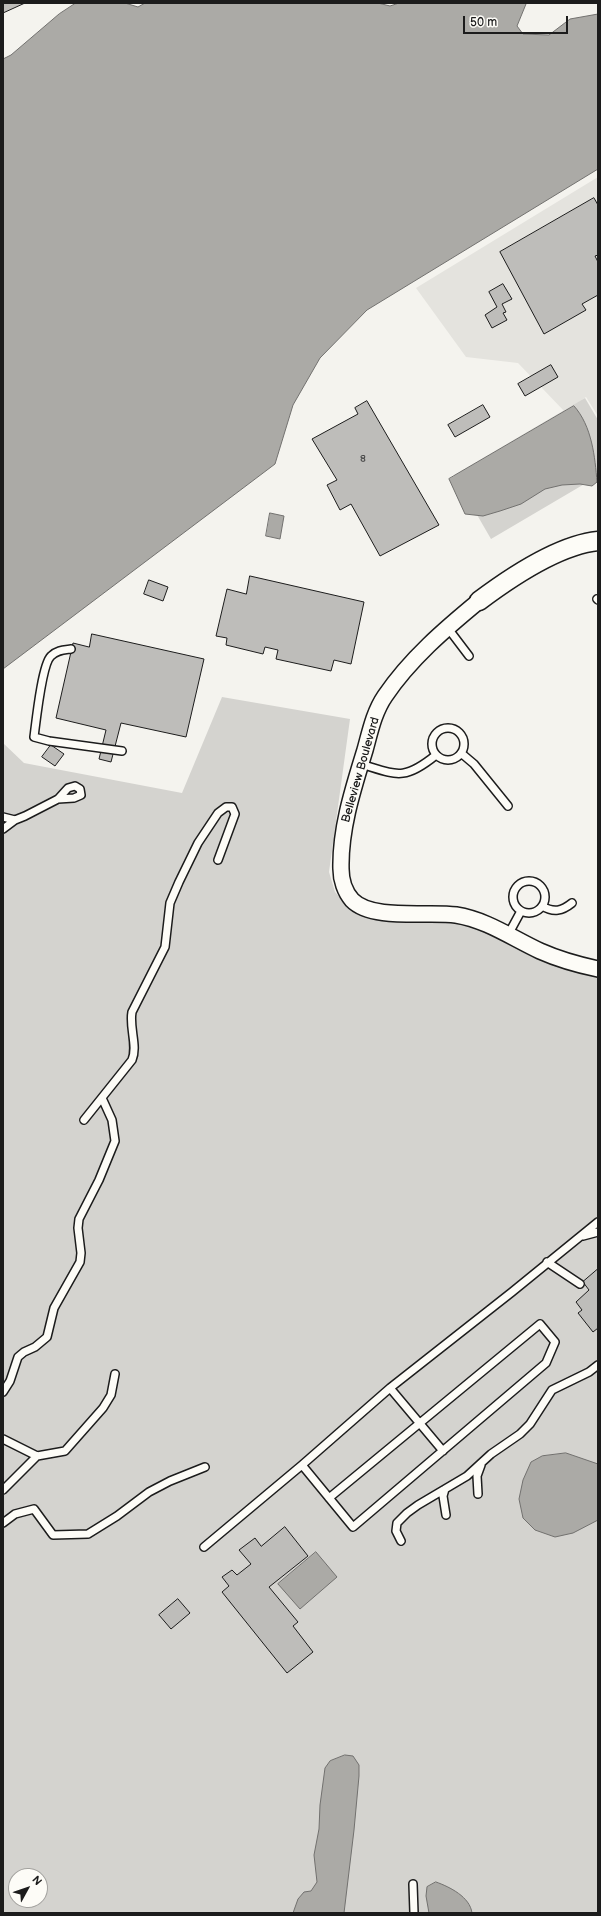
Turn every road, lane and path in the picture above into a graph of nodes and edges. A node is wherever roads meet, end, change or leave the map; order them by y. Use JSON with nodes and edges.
{"nodes":[{"id":1,"x":598,"y":541,"type":"edge"},
{"id":2,"x":479,"y":601,"type":"joint"},
{"id":3,"x":447,"y":627,"type":"junction"},
{"id":4,"x":72,"y":650,"type":"dead end"},
{"id":5,"x":469,"y":656,"type":"dead end"},
{"id":6,"x":122,"y":751,"type":"dead end"},
{"id":7,"x":461,"y":754,"type":"junction"},
{"id":8,"x":436,"y":755,"type":"junction"},
{"id":9,"x":360,"y":764,"type":"junction"},
{"id":10,"x":58,"y":799,"type":"dead end"},
{"id":11,"x":508,"y":806,"type":"dead end"},
{"id":12,"x":3,"y":817,"type":"edge"},
{"id":13,"x":15,"y":820,"type":"junction"},
{"id":14,"x":3,"y":829,"type":"edge"},
{"id":15,"x":218,"y":860,"type":"dead end"},
{"id":16,"x":572,"y":903,"type":"dead end"},
{"id":17,"x":542,"y":906,"type":"junction"},
{"id":18,"x":521,"y":911,"type":"junction"},
{"id":19,"x":508,"y":935,"type":"junction"},
{"id":20,"x":598,"y":969,"type":"edge"},
{"id":21,"x":102,"y":1098,"type":"junction"},
{"id":22,"x":84,"y":1120,"type":"dead end"},
{"id":23,"x":598,"y":1222,"type":"edge"},
{"id":24,"x":598,"y":1232,"type":"edge"},
{"id":25,"x":579,"y":1237,"type":"junction"},
{"id":26,"x":547,"y":1262,"type":"junction"},
{"id":27,"x":580,"y":1284,"type":"dead end"},
{"id":28,"x":598,"y":1365,"type":"edge"},
{"id":29,"x":115,"y":1374,"type":"dead end"},
{"id":30,"x":390,"y":1388,"type":"junction"},
{"id":31,"x":3,"y":1392,"type":"edge"},
{"id":32,"x":419,"y":1422,"type":"junction"},
{"id":33,"x":3,"y":1439,"type":"edge"},
{"id":34,"x":443,"y":1451,"type":"junction"},
{"id":35,"x":37,"y":1456,"type":"junction"},
{"id":36,"x":302,"y":1465,"type":"junction"},
{"id":37,"x":481,"y":1465,"type":"junction"},
{"id":38,"x":205,"y":1467,"type":"dead end"},
{"id":39,"x":445,"y":1489,"type":"junction"},
{"id":40,"x":3,"y":1490,"type":"edge"},
{"id":41,"x":478,"y":1494,"type":"dead end"},
{"id":42,"x":329,"y":1498,"type":"junction"},
{"id":43,"x":446,"y":1515,"type":"dead end"},
{"id":44,"x":3,"y":1523,"type":"edge"},
{"id":45,"x":401,"y":1541,"type":"dead end"},
{"id":46,"x":204,"y":1547,"type":"dead end"},
{"id":47,"x":413,"y":1884,"type":"dead end"},
{"id":48,"x":414,"y":1913,"type":"edge"}],
"edges":[{"from":1,"to":2,"type":"street","name":"Belleview Boulevard"},
{"from":2,"to":3,"type":"street","name":"Belleview Boulevard"},
{"from":3,"to":5,"type":"lane"},
{"from":3,"to":9,"type":"street","name":"Belleview Boulevard"},
{"from":4,"to":6,"type":"lane"},
{"from":7,"to":8,"type":"lane"},
{"from":7,"to":8,"type":"lane"},
{"from":7,"to":11,"type":"lane"},
{"from":8,"to":9,"type":"lane"},
{"from":9,"to":19,"type":"street","name":"Belleview Boulevard"},
{"from":10,"to":13,"type":"lane"},
{"from":12,"to":13,"type":"lane"},
{"from":13,"to":14,"type":"lane"},
{"from":15,"to":21,"type":"lane"},
{"from":16,"to":17,"type":"lane"},
{"from":17,"to":18,"type":"lane"},
{"from":17,"to":18,"type":"lane"},
{"from":18,"to":19,"type":"lane"},
{"from":19,"to":20,"type":"street","name":"Belleview Boulevard"},
{"from":21,"to":22,"type":"lane"},
{"from":21,"to":31,"type":"lane"},
{"from":23,"to":25,"type":"lane"},
{"from":24,"to":25,"type":"lane"},
{"from":25,"to":26,"type":"lane"},
{"from":26,"to":27,"type":"lane"},
{"from":26,"to":30,"type":"lane"},
{"from":28,"to":37,"type":"lane"},
{"from":29,"to":35,"type":"lane"},
{"from":30,"to":32,"type":"lane"},
{"from":30,"to":36,"type":"lane"},
{"from":32,"to":34,"type":"lane"},
{"from":32,"to":34,"type":"lane"},
{"from":32,"to":42,"type":"lane"},
{"from":33,"to":35,"type":"lane"},
{"from":34,"to":42,"type":"lane"},
{"from":35,"to":40,"type":"lane"},
{"from":36,"to":42,"type":"lane"},
{"from":36,"to":46,"type":"lane"},
{"from":37,"to":39,"type":"lane"},
{"from":37,"to":41,"type":"lane"},
{"from":38,"to":44,"type":"lane"},
{"from":39,"to":43,"type":"lane"},
{"from":39,"to":45,"type":"lane"},
{"from":47,"to":48,"type":"lane"}]}
